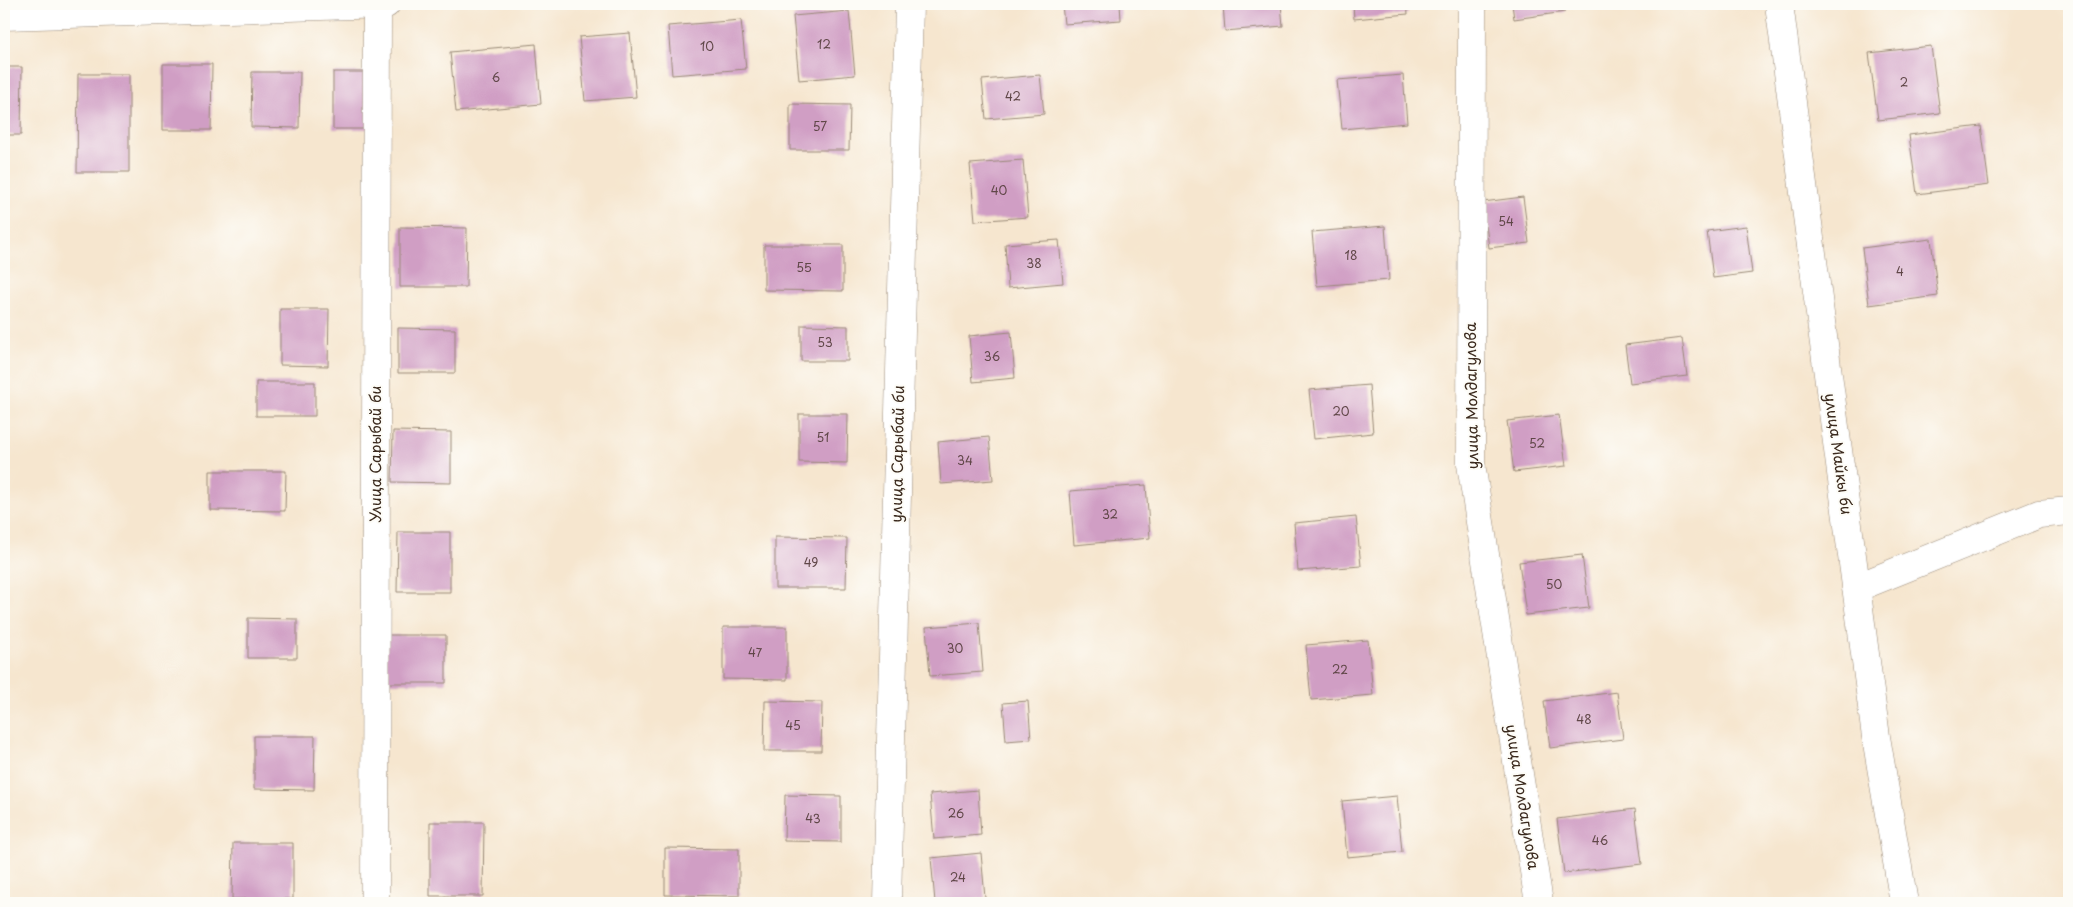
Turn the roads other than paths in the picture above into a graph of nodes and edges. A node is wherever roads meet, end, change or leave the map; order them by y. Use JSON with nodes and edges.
{"nodes":[{"id":1,"x":380,"y":4,"type":"edge"},
{"id":2,"x":909,"y":4,"type":"edge"},
{"id":3,"x":1472,"y":4,"type":"edge"},
{"id":4,"x":1779,"y":4,"type":"edge"},
{"id":5,"x":4,"y":16,"type":"edge"},
{"id":6,"x":2069,"y":511,"type":"edge"},
{"id":7,"x":1856,"y":588,"type":"junction"},
{"id":8,"x":375,"y":903,"type":"edge"},
{"id":9,"x":887,"y":903,"type":"edge"},
{"id":10,"x":1539,"y":903,"type":"edge"},
{"id":11,"x":1904,"y":903,"type":"edge"}],
"edges":[{"from":1,"to":5,"type":"street"},
{"from":1,"to":8,"type":"street","name":"Улица Сарыбай би"},
{"from":2,"to":9,"type":"street","name":"улица Сарыбай би"},
{"from":3,"to":10,"type":"street","name":"улица Молдагулова"},
{"from":4,"to":7,"type":"street","name":"улица Майкы би"},
{"from":6,"to":7,"type":"street"},
{"from":7,"to":11,"type":"street","name":"улица Майкы би"}]}
